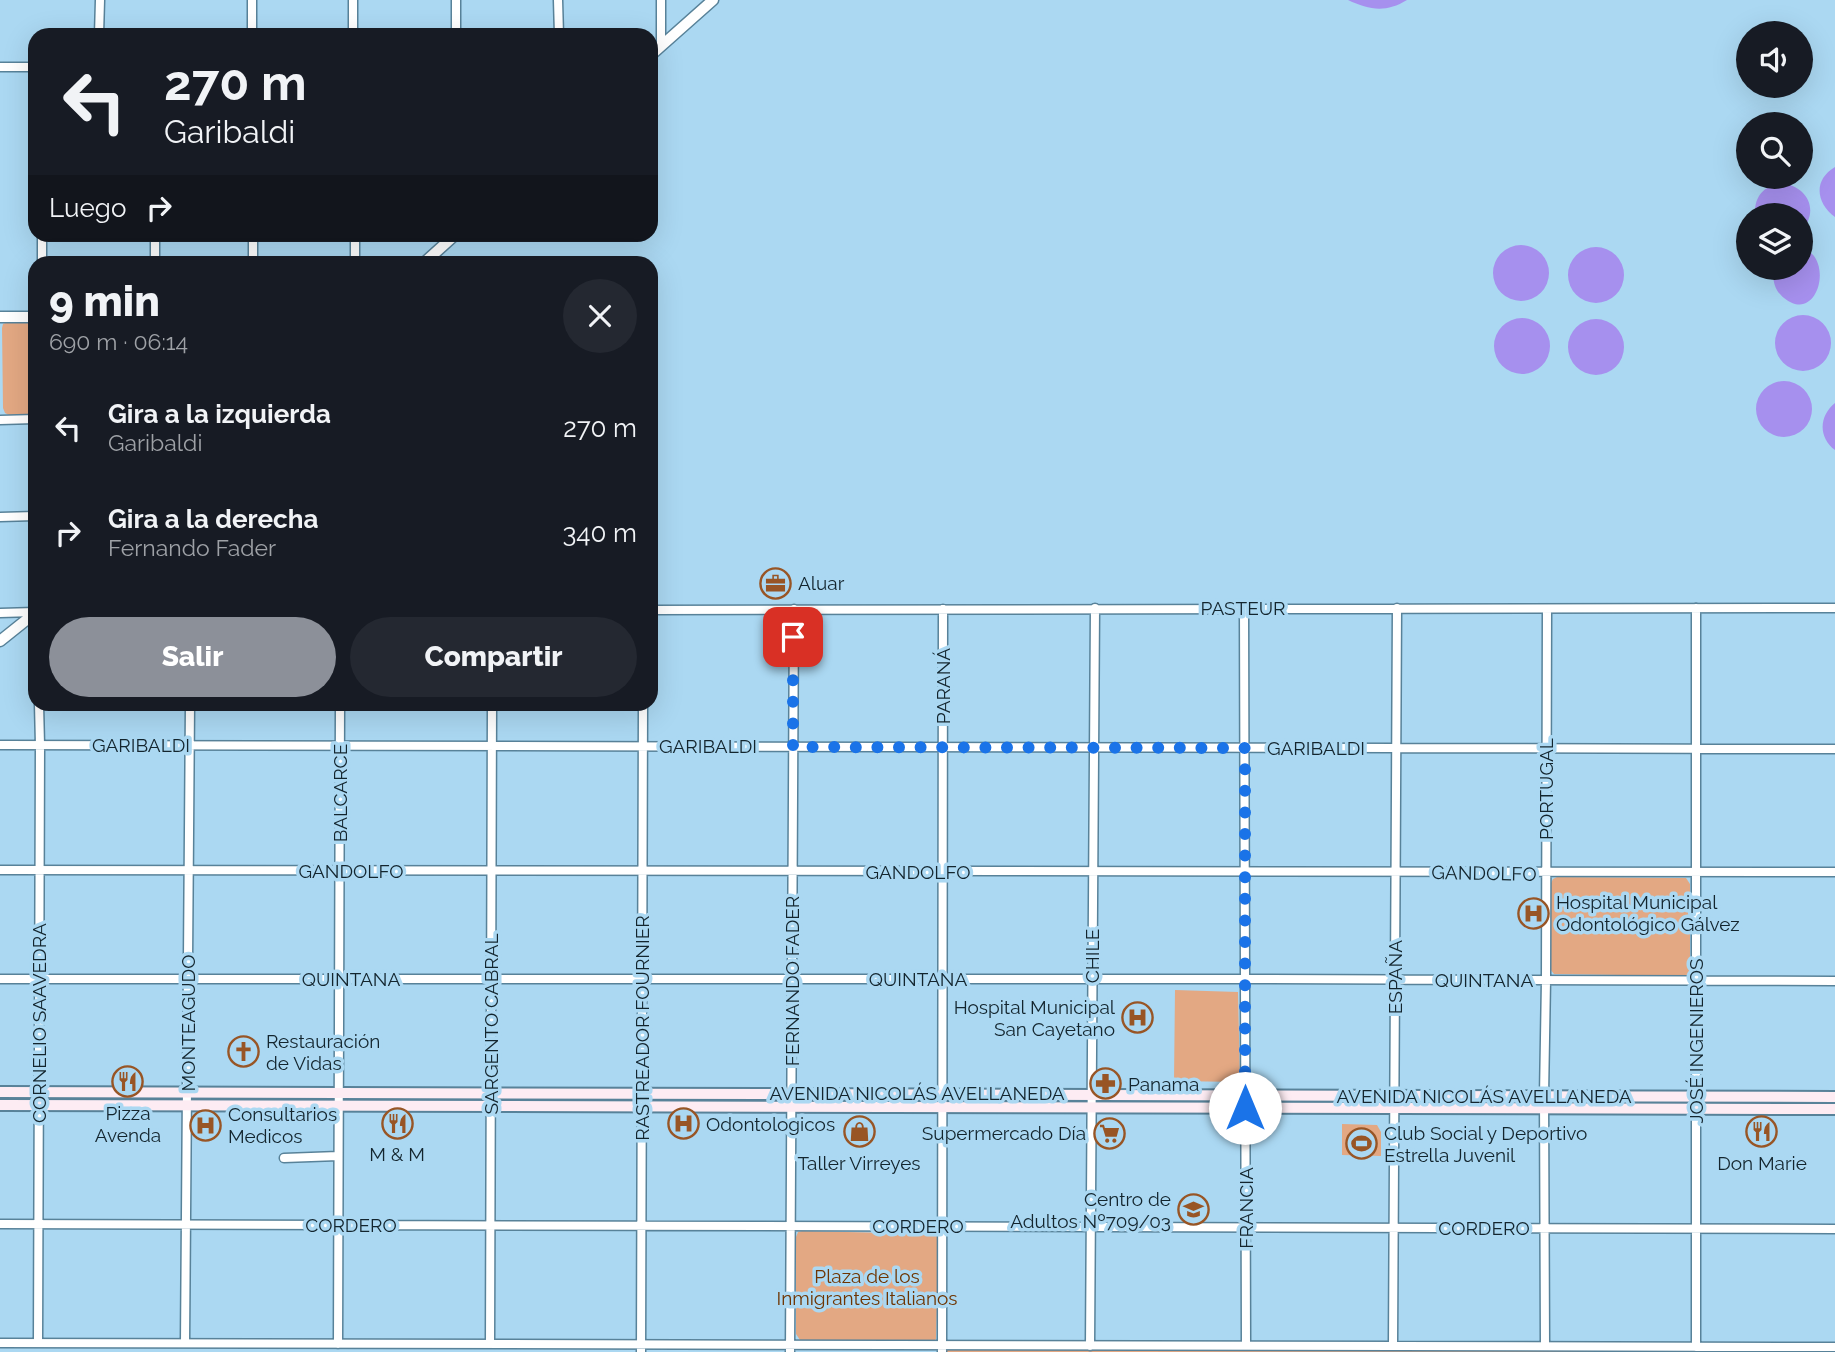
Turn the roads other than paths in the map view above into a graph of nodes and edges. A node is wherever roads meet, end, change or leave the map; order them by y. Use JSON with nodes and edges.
{"nodes":[{"id":1,"x":100,"y":0,"type":"edge"},
{"id":2,"x":252,"y":0,"type":"edge"},
{"id":3,"x":353,"y":0,"type":"edge"},
{"id":4,"x":456,"y":0,"type":"edge"},
{"id":5,"x":558,"y":0,"type":"edge"},
{"id":6,"x":661,"y":0,"type":"edge"},
{"id":7,"x":713,"y":0,"type":"edge"},
{"id":8,"x":99,"y":28,"type":"edge"},
{"id":9,"x":252,"y":28,"type":"edge"},
{"id":10,"x":353,"y":28,"type":"edge"},
{"id":11,"x":456,"y":28,"type":"edge"},
{"id":12,"x":559,"y":28,"type":"edge"},
{"id":13,"x":661,"y":45,"type":"junction"},
{"id":14,"x":658,"y":48,"type":"edge"},
{"id":15,"x":0,"y":66,"type":"edge"},
{"id":16,"x":28,"y":66,"type":"edge"},
{"id":17,"x":447,"y":242,"type":"edge"},
{"id":18,"x":432,"y":256,"type":"edge"},
{"id":19,"x":0,"y":317,"type":"edge"},
{"id":20,"x":28,"y":317,"type":"edge"},
{"id":21,"x":0,"y":419,"type":"edge"},
{"id":22,"x":28,"y":419,"type":"edge"},
{"id":23,"x":28,"y":516,"type":"edge"},
{"id":24,"x":0,"y":517,"type":"edge"},
{"id":25,"x":1095,"y":608,"type":"junction"},
{"id":26,"x":1244,"y":608,"type":"junction"},
{"id":27,"x":1397,"y":608,"type":"junction"},
{"id":28,"x":1696,"y":608,"type":"junction"},
{"id":29,"x":1835,"y":608,"type":"edge"},
{"id":30,"x":794,"y":609,"type":"junction"},
{"id":31,"x":943,"y":609,"type":"junction"},
{"id":32,"x":1547,"y":609,"type":"junction"},
{"id":33,"x":658,"y":610,"type":"edge"},
{"id":34,"x":0,"y":613,"type":"edge"},
{"id":35,"x":28,"y":613,"type":"edge"},
{"id":36,"x":28,"y":619,"type":"edge"},
{"id":37,"x":0,"y":641,"type":"edge"},
{"id":38,"x":39,"y":711,"type":"edge"},
{"id":39,"x":190,"y":711,"type":"edge"},
{"id":40,"x":340,"y":711,"type":"edge"},
{"id":41,"x":492,"y":711,"type":"edge"},
{"id":42,"x":643,"y":711,"type":"edge"},
{"id":43,"x":0,"y":745,"type":"edge"},
{"id":44,"x":40,"y":745,"type":"junction"},
{"id":45,"x":190,"y":745,"type":"junction"},
{"id":46,"x":340,"y":746,"type":"junction"},
{"id":47,"x":492,"y":746,"type":"junction"},
{"id":48,"x":643,"y":746,"type":"junction"},
{"id":49,"x":793,"y":747,"type":"junction"},
{"id":50,"x":943,"y":747,"type":"junction"},
{"id":51,"x":1094,"y":747,"type":"junction"},
{"id":52,"x":1245,"y":748,"type":"junction"},
{"id":53,"x":1396,"y":748,"type":"junction"},
{"id":54,"x":1546,"y":748,"type":"junction"},
{"id":55,"x":1696,"y":748,"type":"junction"},
{"id":56,"x":1835,"y":749,"type":"edge"},
{"id":57,"x":0,"y":870,"type":"edge"},
{"id":58,"x":189,"y":870,"type":"junction"},
{"id":59,"x":40,"y":871,"type":"junction"},
{"id":60,"x":340,"y":871,"type":"junction"},
{"id":61,"x":491,"y":871,"type":"junction"},
{"id":62,"x":642,"y":871,"type":"junction"},
{"id":63,"x":1245,"y":871,"type":"junction"},
{"id":64,"x":1395,"y":871,"type":"junction"},
{"id":65,"x":792,"y":872,"type":"junction"},
{"id":66,"x":943,"y":872,"type":"junction"},
{"id":67,"x":1093,"y":872,"type":"junction"},
{"id":68,"x":1696,"y":872,"type":"junction"},
{"id":69,"x":1546,"y":873,"type":"junction"},
{"id":70,"x":1835,"y":873,"type":"edge"},
{"id":71,"x":1092,"y":978,"type":"junction"},
{"id":72,"x":1245,"y":978,"type":"junction"},
{"id":73,"x":0,"y":979,"type":"edge"},
{"id":74,"x":40,"y":979,"type":"junction"},
{"id":75,"x":188,"y":979,"type":"junction"},
{"id":76,"x":339,"y":979,"type":"junction"},
{"id":77,"x":491,"y":979,"type":"junction"},
{"id":78,"x":642,"y":979,"type":"junction"},
{"id":79,"x":792,"y":979,"type":"junction"},
{"id":80,"x":943,"y":979,"type":"junction"},
{"id":81,"x":1395,"y":979,"type":"junction"},
{"id":82,"x":1546,"y":980,"type":"junction"},
{"id":83,"x":1696,"y":981,"type":"junction"},
{"id":84,"x":1835,"y":981,"type":"edge"},
{"id":85,"x":0,"y":1091,"type":"edge"},
{"id":86,"x":187,"y":1091,"type":"junction"},
{"id":87,"x":39,"y":1092,"type":"junction"},
{"id":88,"x":491,"y":1092,"type":"junction"},
{"id":89,"x":642,"y":1092,"type":"junction"},
{"id":90,"x":339,"y":1093,"type":"junction"},
{"id":91,"x":791,"y":1093,"type":"junction"},
{"id":92,"x":942,"y":1094,"type":"junction"},
{"id":93,"x":1091,"y":1094,"type":"junction"},
{"id":94,"x":1245,"y":1095,"type":"junction"},
{"id":95,"x":1394,"y":1095,"type":"junction"},
{"id":96,"x":1544,"y":1096,"type":"junction"},
{"id":97,"x":1696,"y":1096,"type":"junction"},
{"id":98,"x":1835,"y":1097,"type":"edge"},
{"id":99,"x":0,"y":1105,"type":"edge"},
{"id":100,"x":39,"y":1105,"type":"junction"},
{"id":101,"x":187,"y":1106,"type":"junction"},
{"id":102,"x":339,"y":1106,"type":"junction"},
{"id":103,"x":491,"y":1106,"type":"junction"},
{"id":104,"x":642,"y":1107,"type":"junction"},
{"id":105,"x":791,"y":1107,"type":"junction"},
{"id":106,"x":942,"y":1107,"type":"junction"},
{"id":107,"x":1091,"y":1107,"type":"junction"},
{"id":108,"x":1245,"y":1108,"type":"junction"},
{"id":109,"x":1394,"y":1108,"type":"junction"},
{"id":110,"x":1544,"y":1108,"type":"junction"},
{"id":111,"x":1696,"y":1109,"type":"junction"},
{"id":112,"x":1835,"y":1109,"type":"edge"},
{"id":113,"x":338,"y":1156,"type":"junction"},
{"id":114,"x":284,"y":1158,"type":"dead end"},
{"id":115,"x":0,"y":1224,"type":"edge"},
{"id":116,"x":38,"y":1224,"type":"junction"},
{"id":117,"x":186,"y":1225,"type":"junction"},
{"id":118,"x":338,"y":1225,"type":"junction"},
{"id":119,"x":490,"y":1225,"type":"junction"},
{"id":120,"x":642,"y":1226,"type":"junction"},
{"id":121,"x":790,"y":1226,"type":"junction"},
{"id":122,"x":942,"y":1226,"type":"junction"},
{"id":123,"x":1091,"y":1227,"type":"junction"},
{"id":124,"x":1246,"y":1227,"type":"junction"},
{"id":125,"x":1394,"y":1228,"type":"junction"},
{"id":126,"x":1544,"y":1228,"type":"junction"},
{"id":127,"x":1696,"y":1229,"type":"junction"},
{"id":128,"x":1835,"y":1229,"type":"edge"},
{"id":129,"x":0,"y":1343,"type":"edge"},
{"id":130,"x":38,"y":1343,"type":"junction"},
{"id":131,"x":185,"y":1343,"type":"junction"},
{"id":132,"x":338,"y":1344,"type":"junction"},
{"id":133,"x":490,"y":1344,"type":"junction"},
{"id":134,"x":1246,"y":1345,"type":"junction"},
{"id":135,"x":1090,"y":1346,"type":"junction"},
{"id":136,"x":1393,"y":1346,"type":"junction"},
{"id":137,"x":1545,"y":1346,"type":"junction"},
{"id":138,"x":1696,"y":1347,"type":"junction"},
{"id":139,"x":1835,"y":1347,"type":"edge"},
{"id":140,"x":641,"y":1348,"type":"edge"},
{"id":141,"x":790,"y":1348,"type":"edge"},
{"id":142,"x":942,"y":1349,"type":"edge"},
{"id":143,"x":1710,"y":1350,"type":"edge"}],
"edges":[{"from":1,"to":8,"type":"street"},
{"from":2,"to":9,"type":"street"},
{"from":3,"to":10,"type":"street"},
{"from":4,"to":11,"type":"street"},
{"from":5,"to":12,"type":"street"},
{"from":6,"to":13,"type":"street"},
{"from":7,"to":13,"type":"street"},
{"from":13,"to":14,"type":"street"},
{"from":15,"to":16,"type":"street"},
{"from":17,"to":18,"type":"street"},
{"from":19,"to":20,"type":"street"},
{"from":21,"to":22,"type":"street"},
{"from":23,"to":24,"type":"street"},
{"from":25,"to":26,"type":"street","name":"PASTEUR"},
{"from":25,"to":31,"type":"street","name":"PASTEUR"},
{"from":25,"to":51,"type":"street","name":"CHILE"},
{"from":26,"to":27,"type":"street","name":"PASTEUR"},
{"from":26,"to":52,"type":"street","name":"FRANCIA"},
{"from":27,"to":32,"type":"street","name":"PASTEUR"},
{"from":27,"to":53,"type":"street","name":"ESPAÑA"},
{"from":28,"to":29,"type":"street","name":"PASTEUR"},
{"from":28,"to":32,"type":"street","name":"PASTEUR"},
{"from":28,"to":55,"type":"street","name":"JOSÉ INGENIEROS"},
{"from":30,"to":31,"type":"street","name":"PASTEUR"},
{"from":30,"to":33,"type":"street","name":"PASTEUR"},
{"from":30,"to":49,"type":"street","name":"FERNANDO FADER"},
{"from":31,"to":50,"type":"street","name":"PARANÁ"},
{"from":32,"to":54,"type":"street","name":"PORTUGAL"},
{"from":34,"to":35,"type":"street"},
{"from":36,"to":37,"type":"street"},
{"from":38,"to":44,"type":"street","name":"CORNELIO SAAVEDRA"},
{"from":39,"to":45,"type":"street","name":"MONTEAGUDO"},
{"from":40,"to":46,"type":"street","name":"BALCARCE"},
{"from":41,"to":47,"type":"street","name":"SARGENTO CABRAL"},
{"from":42,"to":48,"type":"street","name":"RASTREADOR FOURNIER"},
{"from":43,"to":44,"type":"street","name":"GARIBALDI"},
{"from":44,"to":45,"type":"street","name":"GARIBALDI"},
{"from":44,"to":59,"type":"street","name":"CORNELIO SAAVEDRA"},
{"from":45,"to":46,"type":"street","name":"GARIBALDI"},
{"from":45,"to":58,"type":"street","name":"MONTEAGUDO"},
{"from":46,"to":47,"type":"street","name":"GARIBALDI"},
{"from":46,"to":60,"type":"street","name":"BALCARCE"},
{"from":47,"to":48,"type":"street","name":"GARIBALDI"},
{"from":47,"to":61,"type":"street","name":"SARGENTO CABRAL"},
{"from":48,"to":49,"type":"street","name":"GARIBALDI"},
{"from":48,"to":62,"type":"street","name":"RASTREADOR FOURNIER"},
{"from":49,"to":50,"type":"street","name":"GARIBALDI"},
{"from":49,"to":65,"type":"street","name":"FERNANDO FADER"},
{"from":50,"to":51,"type":"street","name":"GARIBALDI"},
{"from":50,"to":66,"type":"street","name":"PARANÁ"},
{"from":51,"to":52,"type":"street","name":"GARIBALDI"},
{"from":51,"to":67,"type":"street","name":"CHILE"},
{"from":52,"to":53,"type":"street","name":"GARIBALDI"},
{"from":52,"to":63,"type":"street","name":"FRANCIA"},
{"from":53,"to":54,"type":"street","name":"GARIBALDI"},
{"from":53,"to":64,"type":"street","name":"ESPAÑA"},
{"from":54,"to":55,"type":"street","name":"GARIBALDI"},
{"from":54,"to":69,"type":"street","name":"PORTUGAL"},
{"from":55,"to":56,"type":"street","name":"GARIBALDI"},
{"from":55,"to":68,"type":"street","name":"JOSÉ INGENIEROS"},
{"from":57,"to":59,"type":"street","name":"GANDOLFO"},
{"from":58,"to":59,"type":"street","name":"GANDOLFO"},
{"from":58,"to":60,"type":"street","name":"GANDOLFO"},
{"from":58,"to":75,"type":"street","name":"MONTEAGUDO"},
{"from":59,"to":74,"type":"street","name":"CORNELIO SAAVEDRA"},
{"from":60,"to":61,"type":"street","name":"GANDOLFO"},
{"from":60,"to":76,"type":"street","name":"BALCARCE"},
{"from":61,"to":62,"type":"street","name":"GANDOLFO"},
{"from":61,"to":77,"type":"street","name":"SARGENTO CABRAL"},
{"from":62,"to":65,"type":"street","name":"GANDOLFO"},
{"from":62,"to":78,"type":"street","name":"RASTREADOR FOURNIER"},
{"from":63,"to":64,"type":"street","name":"GANDOLFO"},
{"from":63,"to":67,"type":"street","name":"GANDOLFO"},
{"from":63,"to":72,"type":"street","name":"FRANCIA"},
{"from":64,"to":69,"type":"street","name":"GANDOLFO"},
{"from":64,"to":81,"type":"street","name":"ESPAÑA"},
{"from":65,"to":66,"type":"street","name":"GANDOLFO"},
{"from":65,"to":79,"type":"street","name":"FERNANDO FADER"},
{"from":66,"to":67,"type":"street","name":"GANDOLFO"},
{"from":66,"to":80,"type":"street","name":"PARANÁ"},
{"from":67,"to":71,"type":"street","name":"CHILE"},
{"from":68,"to":69,"type":"street","name":"GANDOLFO"},
{"from":68,"to":70,"type":"street","name":"GANDOLFO"},
{"from":68,"to":83,"type":"street","name":"JOSÉ INGENIEROS"},
{"from":69,"to":82,"type":"street","name":"PORTUGAL"},
{"from":71,"to":72,"type":"street","name":"QUINTANA"},
{"from":71,"to":80,"type":"street","name":"QUINTANA"},
{"from":71,"to":93,"type":"street","name":"CHILE"},
{"from":72,"to":81,"type":"street","name":"QUINTANA"},
{"from":72,"to":94,"type":"street","name":"FRANCIA"},
{"from":73,"to":74,"type":"street","name":"QUINTANA"},
{"from":74,"to":75,"type":"street","name":"QUINTANA"},
{"from":74,"to":87,"type":"street","name":"CORNELIO SAAVEDRA"},
{"from":75,"to":76,"type":"street","name":"QUINTANA"},
{"from":75,"to":86,"type":"street","name":"MONTEAGUDO"},
{"from":76,"to":77,"type":"street","name":"QUINTANA"},
{"from":76,"to":90,"type":"street","name":"BALCARCE"},
{"from":77,"to":78,"type":"street","name":"QUINTANA"},
{"from":77,"to":88,"type":"street","name":"SARGENTO CABRAL"},
{"from":78,"to":79,"type":"street","name":"QUINTANA"},
{"from":78,"to":89,"type":"street","name":"RASTREADOR FOURNIER"},
{"from":79,"to":80,"type":"street","name":"QUINTANA"},
{"from":79,"to":91,"type":"street","name":"FERNANDO FADER"},
{"from":80,"to":92,"type":"street","name":"PARANÁ"},
{"from":81,"to":82,"type":"street","name":"QUINTANA"},
{"from":81,"to":95,"type":"street","name":"ESPAÑA"},
{"from":82,"to":83,"type":"street","name":"QUINTANA"},
{"from":82,"to":96,"type":"street","name":"PORTUGAL"},
{"from":83,"to":84,"type":"street","name":"QUINTANA"},
{"from":83,"to":97,"type":"street","name":"JOSÉ INGENIEROS"},
{"from":85,"to":87,"type":"main road","name":"AVENIDA NICOLÁS AVELLANEDA"},
{"from":86,"to":87,"type":"main road","name":"AVENIDA NICOLÁS AVELLANEDA"},
{"from":86,"to":90,"type":"main road","name":"AVENIDA NICOLÁS AVELLANEDA"},
{"from":86,"to":101,"type":"street","name":"MONTEAGUDO"},
{"from":87,"to":100,"type":"street","name":"CORNELIO SAAVEDRA"},
{"from":88,"to":89,"type":"main road","name":"AVENIDA NICOLÁS AVELLANEDA"},
{"from":88,"to":90,"type":"main road","name":"AVENIDA NICOLÁS AVELLANEDA"},
{"from":88,"to":103,"type":"street","name":"SARGENTO CABRAL"},
{"from":89,"to":91,"type":"main road","name":"AVENIDA NICOLÁS AVELLANEDA"},
{"from":89,"to":104,"type":"street","name":"RASTREADOR FOURNIER"},
{"from":90,"to":102,"type":"street","name":"BALCARCE"},
{"from":91,"to":92,"type":"main road","name":"AVENIDA NICOLÁS AVELLANEDA"},
{"from":91,"to":105,"type":"street","name":"FERNANDO FADER"},
{"from":92,"to":93,"type":"main road","name":"AVENIDA NICOLÁS AVELLANEDA"},
{"from":92,"to":106,"type":"street","name":"PARANÁ"},
{"from":93,"to":94,"type":"main road","name":"AVENIDA NICOLÁS AVELLANEDA"},
{"from":93,"to":107,"type":"street","name":"CHILE"},
{"from":94,"to":95,"type":"main road","name":"AVENIDA NICOLÁS AVELLANEDA"},
{"from":94,"to":108,"type":"street","name":"FRANCIA"},
{"from":95,"to":96,"type":"main road","name":"AVENIDA NICOLÁS AVELLANEDA"},
{"from":95,"to":109,"type":"street","name":"ESPAÑA"},
{"from":96,"to":97,"type":"main road","name":"AVENIDA NICOLÁS AVELLANEDA"},
{"from":96,"to":110,"type":"street","name":"PORTUGAL"},
{"from":97,"to":98,"type":"main road","name":"AVENIDA NICOLÁS AVELLANEDA"},
{"from":97,"to":111,"type":"street","name":"JOSÉ INGENIEROS"},
{"from":99,"to":100,"type":"main road","name":"AVENIDA NICOLÁS AVELLANEDA"},
{"from":100,"to":101,"type":"main road","name":"AVENIDA NICOLÁS AVELLANEDA"},
{"from":100,"to":116,"type":"street","name":"CORNELIO SAAVEDRA"},
{"from":101,"to":102,"type":"main road","name":"AVENIDA NICOLÁS AVELLANEDA"},
{"from":101,"to":117,"type":"street","name":"MONTEAGUDO"},
{"from":102,"to":103,"type":"main road","name":"AVENIDA NICOLÁS AVELLANEDA"},
{"from":102,"to":113,"type":"street","name":"BALCARCE"},
{"from":103,"to":104,"type":"main road","name":"AVENIDA NICOLÁS AVELLANEDA"},
{"from":103,"to":119,"type":"street","name":"SARGENTO CABRAL"},
{"from":104,"to":105,"type":"main road","name":"AVENIDA NICOLÁS AVELLANEDA"},
{"from":104,"to":120,"type":"street","name":"RASTREADOR FOURNIER"},
{"from":105,"to":106,"type":"main road","name":"AVENIDA NICOLÁS AVELLANEDA"},
{"from":105,"to":121,"type":"street","name":"FERNANDO FADER"},
{"from":106,"to":107,"type":"main road","name":"AVENIDA NICOLÁS AVELLANEDA"},
{"from":106,"to":122,"type":"street","name":"PARANÁ"},
{"from":107,"to":108,"type":"main road","name":"AVENIDA NICOLÁS AVELLANEDA"},
{"from":107,"to":123,"type":"street","name":"CHILE"},
{"from":108,"to":109,"type":"main road","name":"AVENIDA NICOLÁS AVELLANEDA"},
{"from":108,"to":124,"type":"street","name":"FRANCIA"},
{"from":109,"to":110,"type":"main road","name":"AVENIDA NICOLÁS AVELLANEDA"},
{"from":109,"to":125,"type":"street","name":"ESPAÑA"},
{"from":110,"to":111,"type":"main road","name":"AVENIDA NICOLÁS AVELLANEDA"},
{"from":110,"to":126,"type":"street","name":"PORTUGAL"},
{"from":111,"to":112,"type":"main road","name":"AVENIDA NICOLÁS AVELLANEDA"},
{"from":111,"to":127,"type":"street","name":"JOSÉ INGENIEROS"},
{"from":113,"to":114,"type":"street"},
{"from":113,"to":118,"type":"street","name":"BALCARCE"},
{"from":115,"to":116,"type":"street","name":"CORDERO"},
{"from":116,"to":117,"type":"street","name":"CORDERO"},
{"from":116,"to":130,"type":"street","name":"CORNELIO SAAVEDRA"},
{"from":117,"to":118,"type":"street","name":"CORDERO"},
{"from":117,"to":131,"type":"street","name":"MONTEAGUDO"},
{"from":118,"to":119,"type":"street","name":"CORDERO"},
{"from":118,"to":132,"type":"street","name":"BALCARCE"},
{"from":119,"to":120,"type":"street","name":"CORDERO"},
{"from":119,"to":133,"type":"street","name":"SARGENTO CABRAL"},
{"from":120,"to":121,"type":"street","name":"CORDERO"},
{"from":120,"to":140,"type":"street","name":"RASTREADOR FOURNIER"},
{"from":121,"to":122,"type":"street","name":"CORDERO"},
{"from":121,"to":141,"type":"street","name":"FERNANDO FADER"},
{"from":122,"to":123,"type":"street","name":"CORDERO"},
{"from":122,"to":142,"type":"street","name":"PARANÁ"},
{"from":123,"to":124,"type":"street","name":"CORDERO"},
{"from":123,"to":135,"type":"street","name":"CHILE"},
{"from":124,"to":125,"type":"street","name":"CORDERO"},
{"from":124,"to":134,"type":"street","name":"FRANCIA"},
{"from":125,"to":126,"type":"street","name":"CORDERO"},
{"from":125,"to":136,"type":"street","name":"ESPAÑA"},
{"from":126,"to":127,"type":"street","name":"CORDERO"},
{"from":126,"to":137,"type":"street","name":"PORTUGAL"},
{"from":127,"to":128,"type":"street","name":"CORDERO"},
{"from":127,"to":138,"type":"street","name":"JOSÉ INGENIEROS"},
{"from":129,"to":130,"type":"street"},
{"from":130,"to":131,"type":"street"},
{"from":131,"to":132,"type":"street"},
{"from":132,"to":133,"type":"street"},
{"from":133,"to":140,"type":"street"},
{"from":134,"to":135,"type":"street"},
{"from":134,"to":136,"type":"street"},
{"from":135,"to":142,"type":"street"},
{"from":136,"to":137,"type":"street"},
{"from":137,"to":138,"type":"street"},
{"from":138,"to":143,"type":"street"},
{"from":139,"to":143,"type":"street"},
{"from":140,"to":141,"type":"street"},
{"from":141,"to":142,"type":"street"}]}
